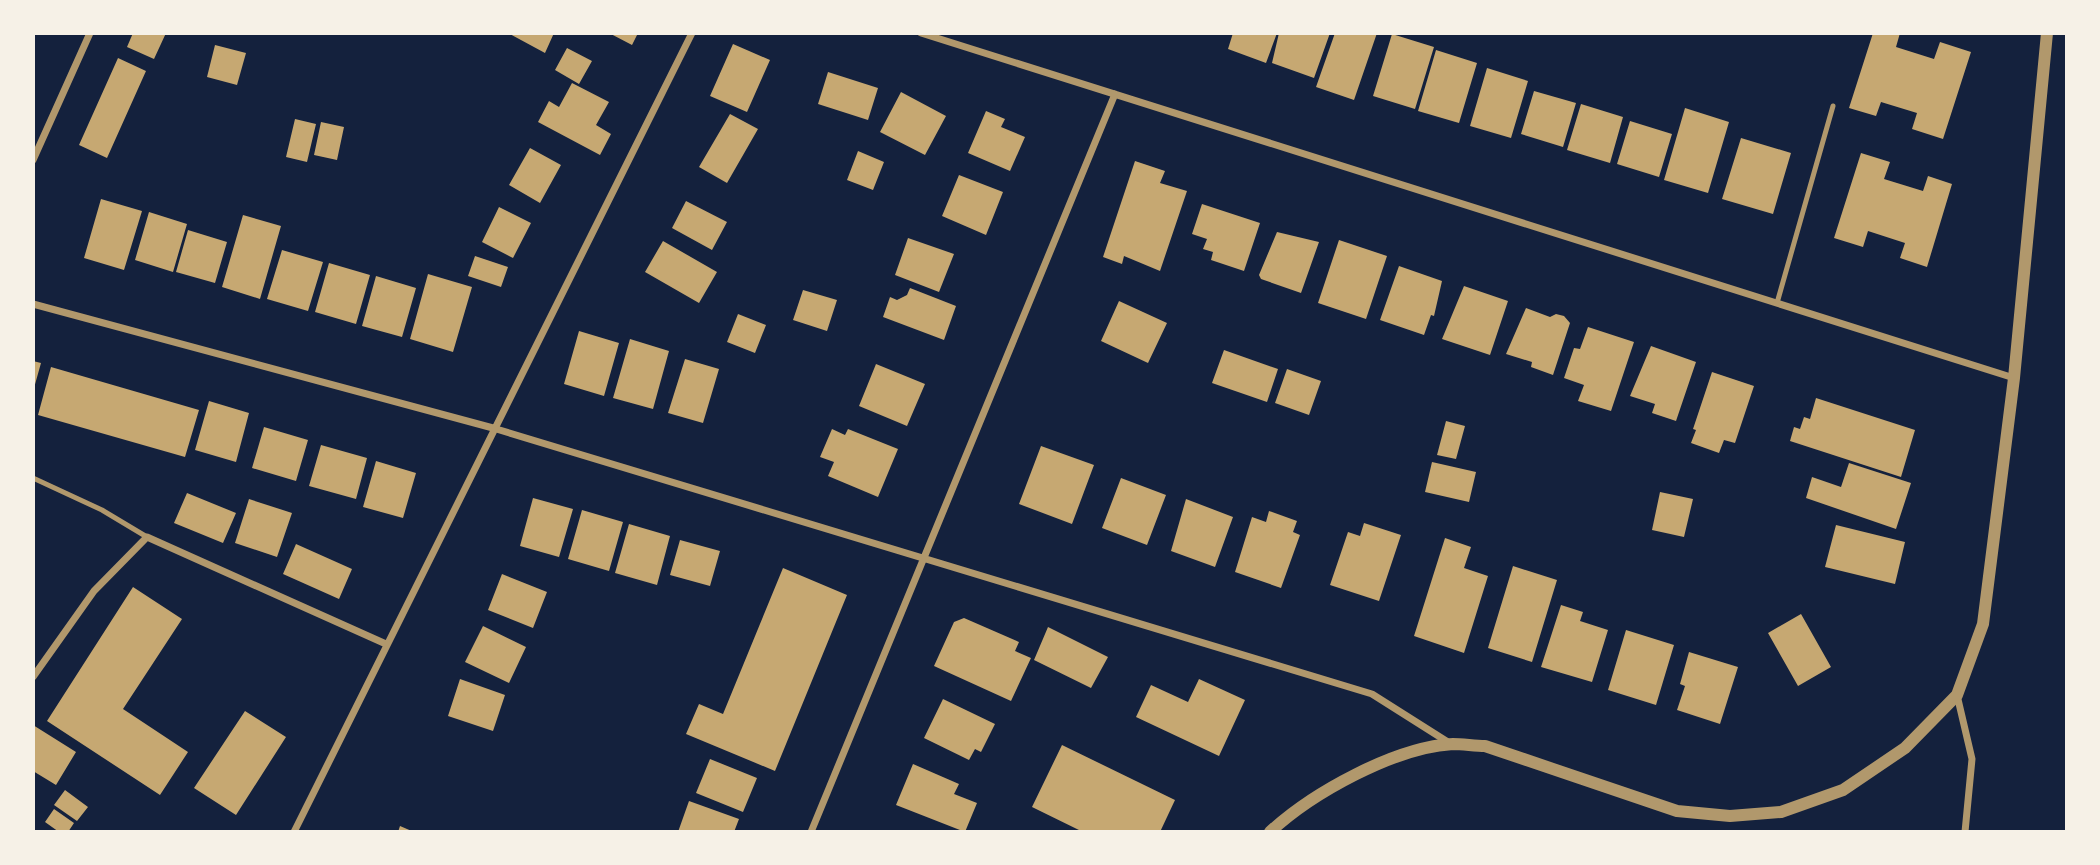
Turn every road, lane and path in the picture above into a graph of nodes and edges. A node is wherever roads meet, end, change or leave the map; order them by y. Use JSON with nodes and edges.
{"nodes":[{"id":1,"x":90,"y":33,"type":"edge"},
{"id":2,"x":692,"y":33,"type":"edge"},
{"id":3,"x":921,"y":33,"type":"edge"},
{"id":4,"x":2047,"y":33,"type":"edge"},
{"id":5,"x":1115,"y":94,"type":"junction"},
{"id":6,"x":1833,"y":107,"type":"dead end"},
{"id":7,"x":33,"y":159,"type":"edge"},
{"id":8,"x":1777,"y":303,"type":"junction"},
{"id":9,"x":33,"y":304,"type":"edge"},
{"id":10,"x":2014,"y":378,"type":"junction"},
{"id":11,"x":493,"y":428,"type":"junction"},
{"id":12,"x":33,"y":478,"type":"edge"},
{"id":13,"x":147,"y":537,"type":"junction"},
{"id":14,"x":925,"y":556,"type":"junction"},
{"id":15,"x":386,"y":645,"type":"junction"},
{"id":16,"x":33,"y":677,"type":"edge"},
{"id":17,"x":1957,"y":695,"type":"junction"},
{"id":18,"x":1451,"y":744,"type":"junction"},
{"id":19,"x":294,"y":832,"type":"edge"},
{"id":20,"x":811,"y":832,"type":"edge"},
{"id":21,"x":1270,"y":832,"type":"edge"},
{"id":22,"x":1965,"y":832,"type":"edge"}],
"edges":[{"from":1,"to":7,"type":"street"},
{"from":2,"to":11,"type":"street"},
{"from":3,"to":5,"type":"street"},
{"from":4,"to":10,"type":"street"},
{"from":5,"to":8,"type":"street"},
{"from":5,"to":14,"type":"street"},
{"from":6,"to":8,"type":"lane"},
{"from":8,"to":10,"type":"street"},
{"from":9,"to":11,"type":"street"},
{"from":10,"to":17,"type":"street"},
{"from":11,"to":14,"type":"street"},
{"from":11,"to":15,"type":"street"},
{"from":12,"to":13,"type":"lane"},
{"from":13,"to":15,"type":"street"},
{"from":13,"to":16,"type":"street"},
{"from":14,"to":18,"type":"street"},
{"from":14,"to":20,"type":"street"},
{"from":15,"to":19,"type":"street"},
{"from":17,"to":18,"type":"street"},
{"from":17,"to":22,"type":"street"},
{"from":18,"to":21,"type":"street"}]}
